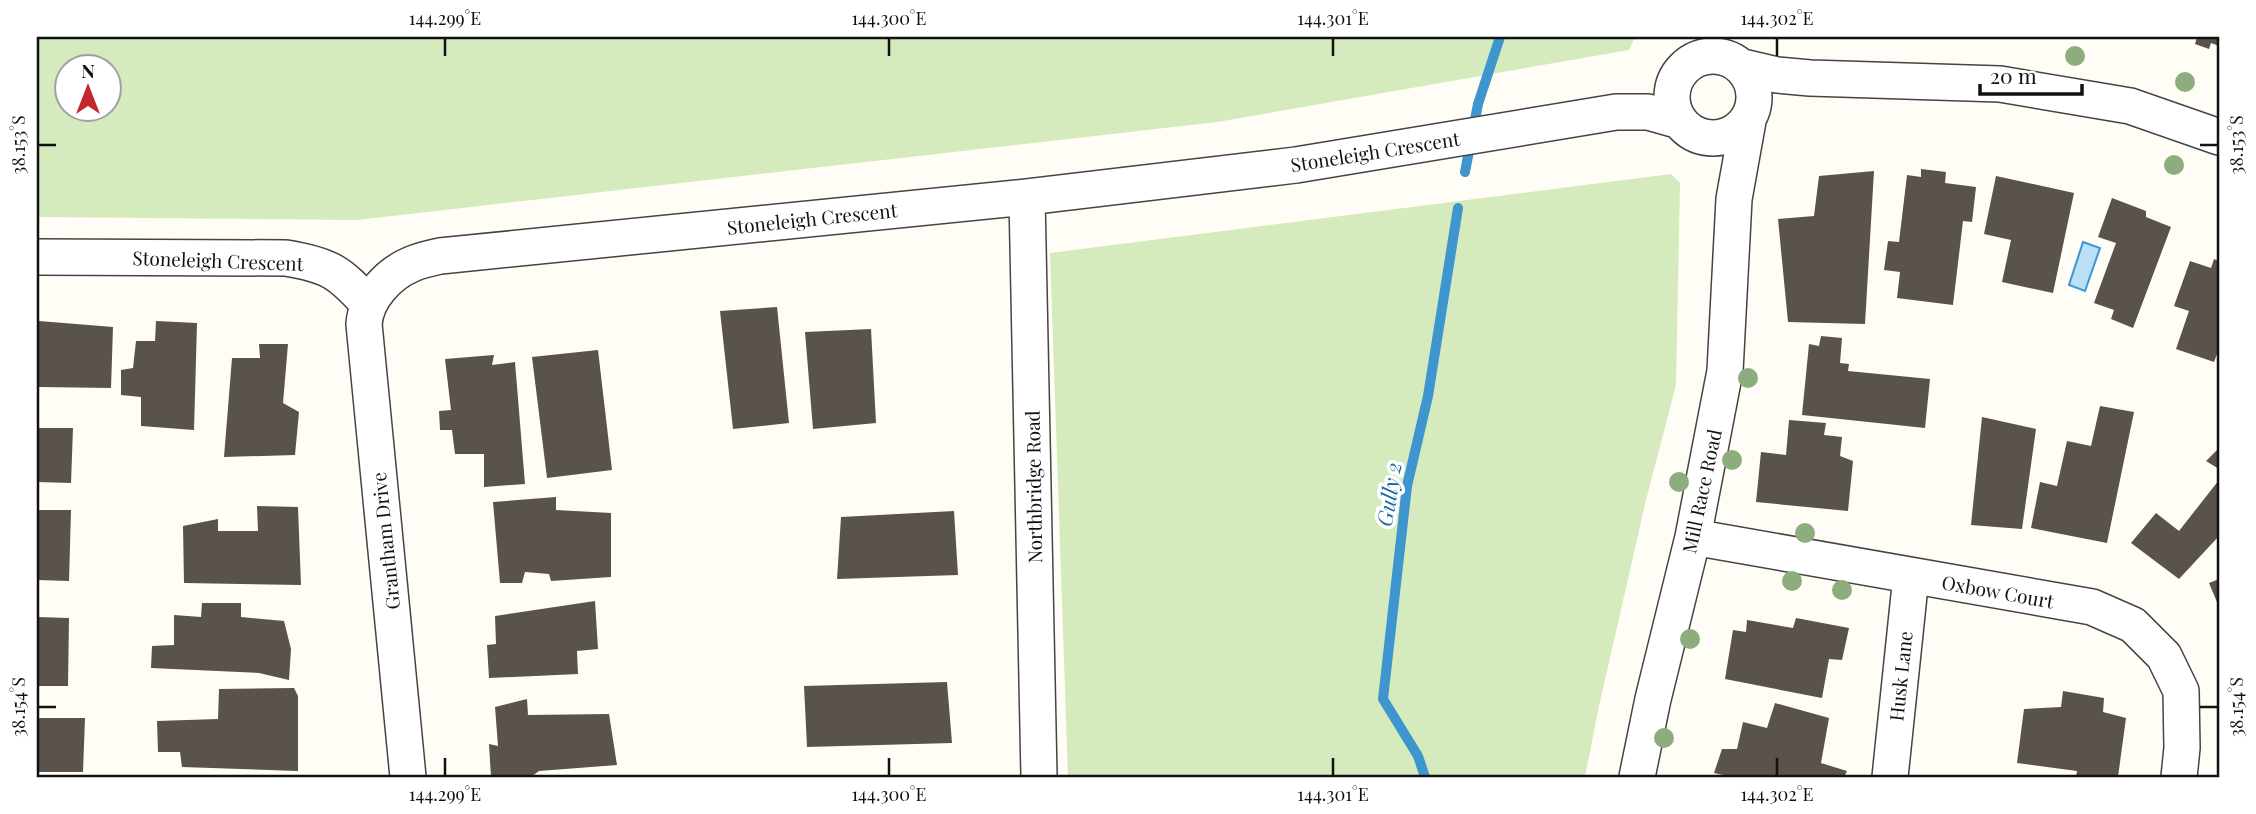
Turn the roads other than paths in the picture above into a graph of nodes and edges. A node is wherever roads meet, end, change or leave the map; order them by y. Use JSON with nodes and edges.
{"nodes":[{"id":1,"x":1724,"y":53,"type":"edge"},
{"id":2,"x":1683,"y":60,"type":"edge"},
{"id":3,"x":1842,"y":79,"type":"junction"},
{"id":4,"x":1616,"y":112,"type":"junction"},
{"id":5,"x":1751,"y":115,"type":"junction"},
{"id":6,"x":1690,"y":129,"type":"junction"},
{"id":7,"x":2219,"y":137,"type":"edge"},
{"id":8,"x":1027,"y":197,"type":"junction"},
{"id":9,"x":1734,"y":200,"type":"junction"},
{"id":10,"x":37,"y":257,"type":"edge"},
{"id":11,"x":369,"y":304,"type":"junction"},
{"id":12,"x":1693,"y":537,"type":"junction"},
{"id":13,"x":1911,"y":576,"type":"junction"},
{"id":14,"x":408,"y":777,"type":"edge"},
{"id":15,"x":1039,"y":777,"type":"edge"},
{"id":16,"x":1637,"y":777,"type":"edge"},
{"id":17,"x":1890,"y":777,"type":"edge"},
{"id":18,"x":2179,"y":777,"type":"edge"}],
"edges":[{"from":1,"to":2,"type":"street","name":"Stoneleigh Crescent"},
{"from":1,"to":3,"type":"street","name":"Stoneleigh Crescent"},
{"from":1,"to":5,"type":"street"},
{"from":2,"to":4,"type":"street","name":"Stoneleigh Crescent"},
{"from":2,"to":6,"type":"street"},
{"from":3,"to":5,"type":"street","name":"Stoneleigh Crescent"},
{"from":3,"to":7,"type":"street","name":"Stoneleigh Crescent"},
{"from":4,"to":6,"type":"street","name":"Stoneleigh Crescent"},
{"from":4,"to":8,"type":"street","name":"Stoneleigh Crescent"},
{"from":5,"to":6,"type":"street","name":"Stoneleigh Crescent"},
{"from":5,"to":9,"type":"street","name":"Mill Race Road"},
{"from":6,"to":9,"type":"street","name":"Mill Race Road"},
{"from":8,"to":11,"type":"street","name":"Stoneleigh Crescent"},
{"from":8,"to":15,"type":"street","name":"Northbridge Road"},
{"from":9,"to":12,"type":"street","name":"Mill Race Road"},
{"from":10,"to":11,"type":"street","name":"Stoneleigh Crescent"},
{"from":11,"to":14,"type":"street","name":"Grantham Drive"},
{"from":12,"to":13,"type":"street","name":"Oxbow Court"},
{"from":12,"to":16,"type":"street","name":"Mill Race Road"},
{"from":13,"to":17,"type":"street","name":"Husk Lane"},
{"from":13,"to":18,"type":"street","name":"Oxbow Court"}]}
